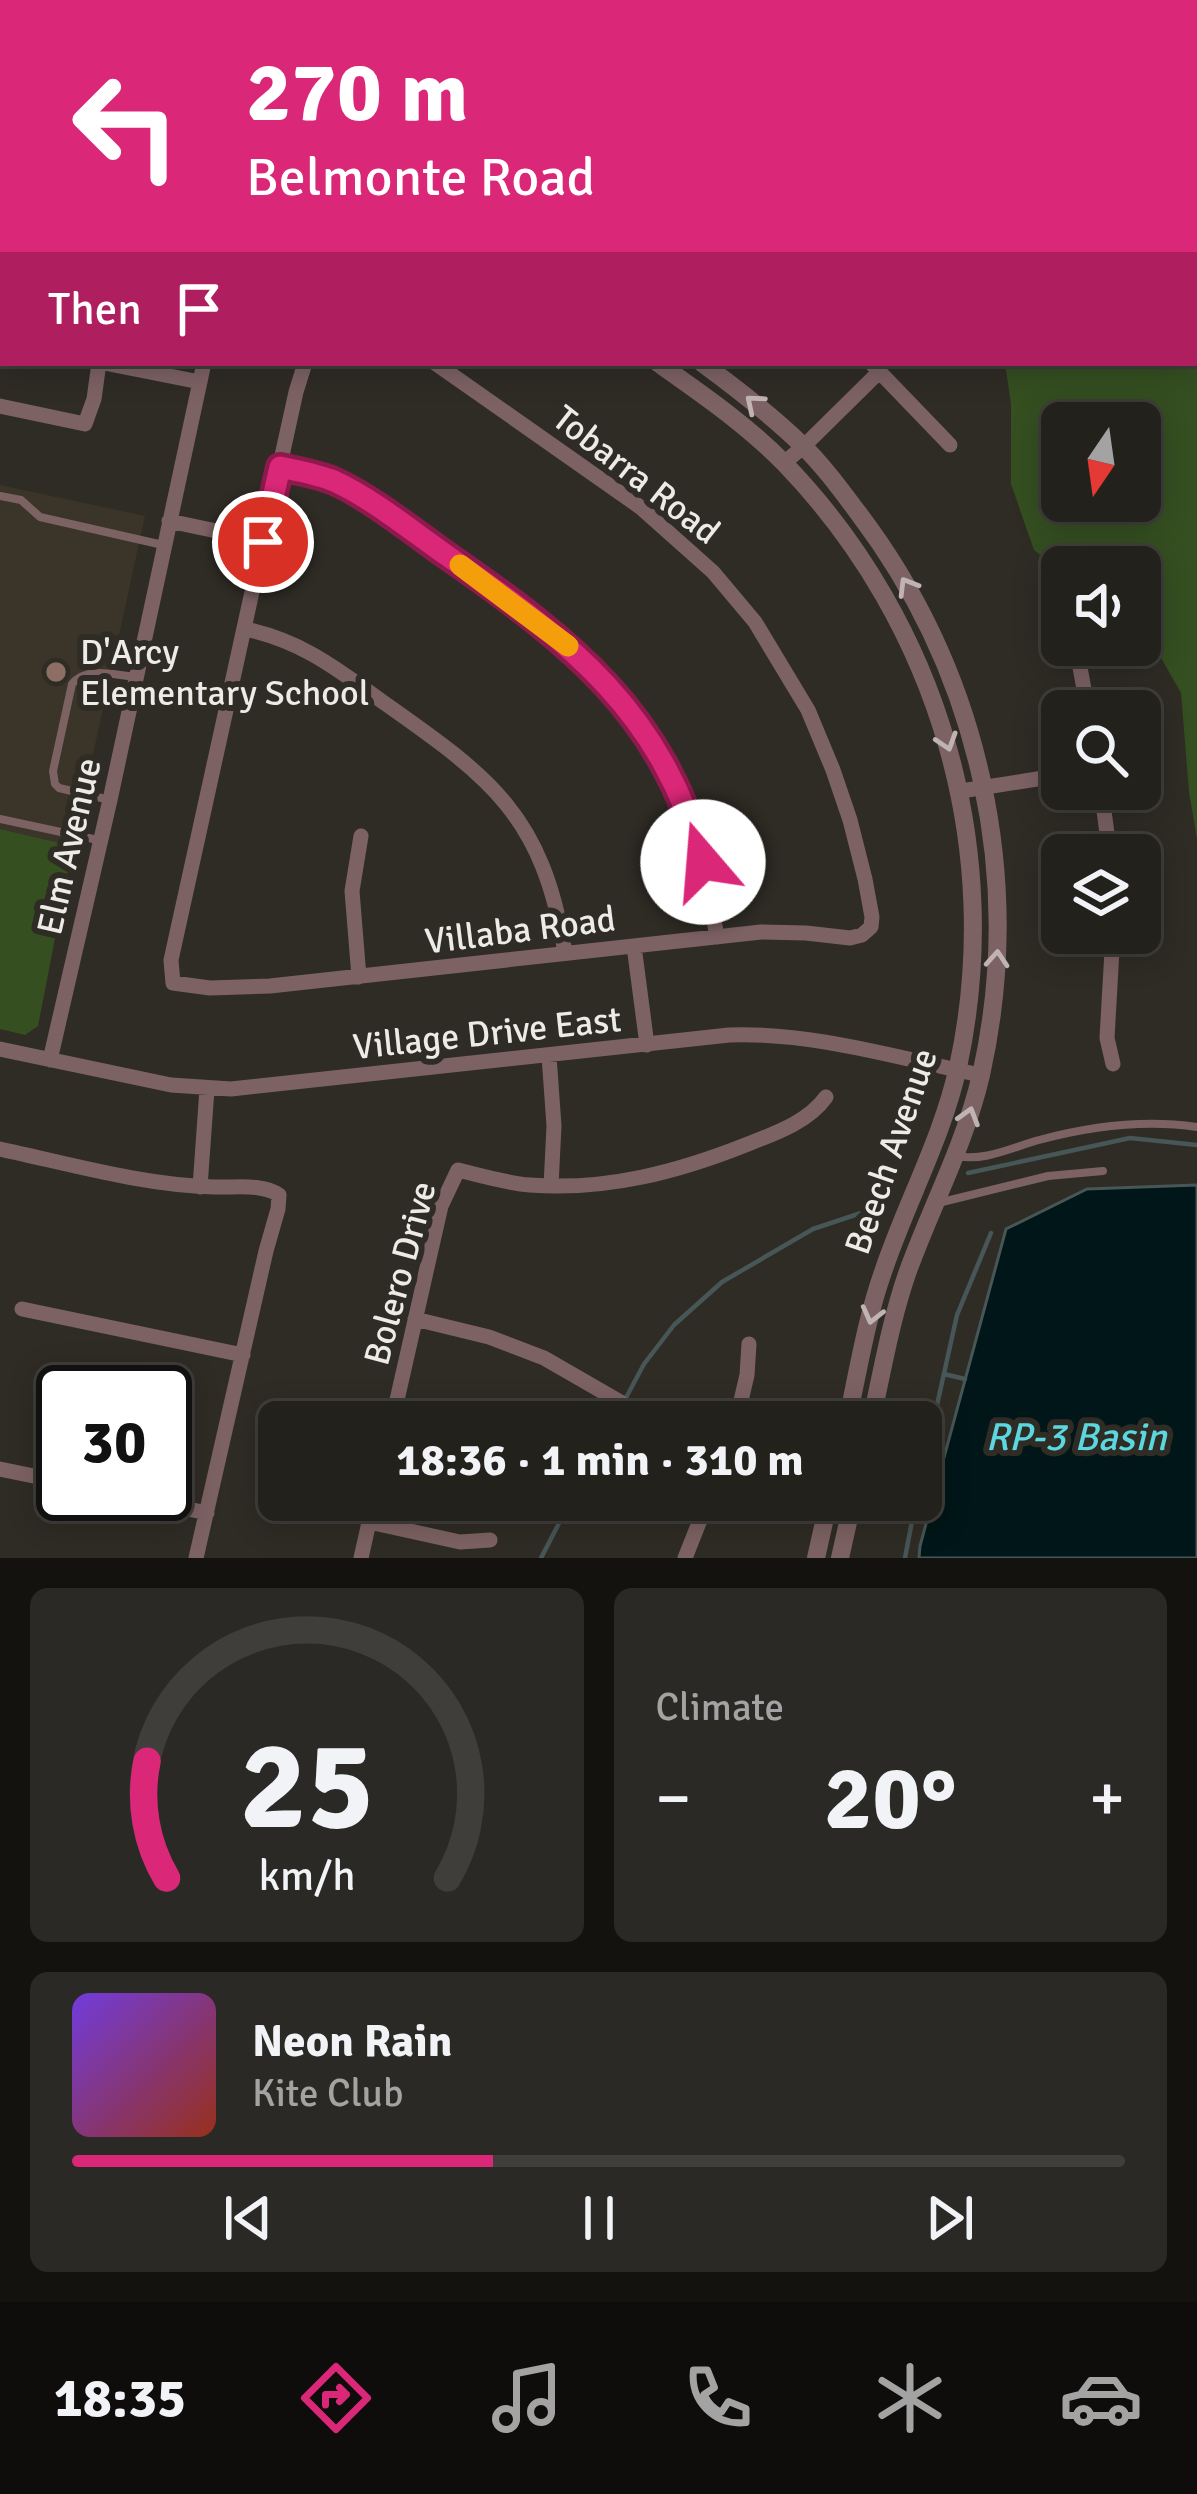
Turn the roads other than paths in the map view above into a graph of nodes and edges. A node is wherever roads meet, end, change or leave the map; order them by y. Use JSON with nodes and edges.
{"nodes":[{"id":1,"x":101,"y":366,"type":"edge"},
{"id":2,"x":117,"y":366,"type":"edge"},
{"id":3,"x":203,"y":366,"type":"edge"},
{"id":4,"x":304,"y":366,"type":"edge"},
{"id":5,"x":439,"y":366,"type":"edge"},
{"id":6,"x":662,"y":366,"type":"edge"},
{"id":7,"x":706,"y":366,"type":"edge"},
{"id":8,"x":875,"y":367,"type":"edge"},
{"id":9,"x":200,"y":382,"type":"junction"},
{"id":10,"x":0,"y":406,"type":"edge"},
{"id":11,"x":804,"y":446,"type":"junction"},
{"id":12,"x":950,"y":446,"type":"dead end"},
{"id":13,"x":784,"y":463,"type":"junction"},
{"id":14,"x":280,"y":467,"type":"junction"},
{"id":15,"x":0,"y":496,"type":"edge"},
{"id":16,"x":169,"y":521,"type":"junction"},
{"id":17,"x":263,"y":542,"type":"junction"},
{"id":18,"x":164,"y":545,"type":"junction"},
{"id":19,"x":245,"y":629,"type":"junction"},
{"id":20,"x":136,"y":677,"type":"junction"},
{"id":21,"x":1041,"y":778,"type":"edge"},
{"id":22,"x":984,"y":787,"type":"junction"},
{"id":23,"x":961,"y":790,"type":"junction"},
{"id":24,"x":110,"y":800,"type":"junction"},
{"id":25,"x":0,"y":819,"type":"edge"},
{"id":26,"x":361,"y":836,"type":"dead end"},
{"id":27,"x":100,"y":840,"type":"junction"},
{"id":28,"x":871,"y":927,"type":"joint"},
{"id":29,"x":717,"y":937,"type":"junction"},
{"id":30,"x":634,"y":946,"type":"junction"},
{"id":31,"x":565,"y":953,"type":"junction"},
{"id":32,"x":1112,"y":954,"type":"edge"},
{"id":33,"x":359,"y":977,"type":"junction"},
{"id":34,"x":647,"y":1045,"type":"junction"},
{"id":35,"x":0,"y":1049,"type":"edge"},
{"id":36,"x":550,"y":1056,"type":"junction"},
{"id":37,"x":50,"y":1060,"type":"junction"},
{"id":38,"x":1113,"y":1064,"type":"dead end"},
{"id":39,"x":957,"y":1070,"type":"junction"},
{"id":40,"x":980,"y":1075,"type":"junction"},
{"id":41,"x":207,"y":1089,"type":"junction"},
{"id":42,"x":826,"y":1097,"type":"dead end"},
{"id":43,"x":1197,"y":1127,"type":"edge"},
{"id":44,"x":0,"y":1148,"type":"edge"},
{"id":45,"x":956,"y":1156,"type":"junction"},
{"id":46,"x":1103,"y":1171,"type":"dead end"},
{"id":47,"x":551,"y":1186,"type":"junction"},
{"id":48,"x":200,"y":1187,"type":"junction"},
{"id":49,"x":937,"y":1204,"type":"junction"},
{"id":50,"x":22,"y":1309,"type":"dead end"},
{"id":51,"x":415,"y":1319,"type":"junction"},
{"id":52,"x":749,"y":1344,"type":"dead end"},
{"id":53,"x":243,"y":1355,"type":"junction"},
{"id":54,"x":397,"y":1401,"type":"edge"},
{"id":55,"x":620,"y":1401,"type":"edge"},
{"id":56,"x":742,"y":1401,"type":"edge"},
{"id":57,"x":852,"y":1401,"type":"edge"},
{"id":58,"x":876,"y":1401,"type":"edge"},
{"id":59,"x":0,"y":1468,"type":"edge"},
{"id":60,"x":36,"y":1476,"type":"edge"},
{"id":61,"x":192,"y":1511,"type":"edge"},
{"id":62,"x":207,"y":1514,"type":"junction"},
{"id":63,"x":699,"y":1521,"type":"edge"},
{"id":64,"x":824,"y":1521,"type":"edge"},
{"id":65,"x":848,"y":1521,"type":"edge"},
{"id":66,"x":369,"y":1522,"type":"joint"},
{"id":67,"x":490,"y":1540,"type":"dead end"},
{"id":68,"x":196,"y":1558,"type":"edge"},
{"id":69,"x":361,"y":1558,"type":"edge"},
{"id":70,"x":685,"y":1558,"type":"edge"},
{"id":71,"x":816,"y":1558,"type":"edge"},
{"id":72,"x":840,"y":1558,"type":"edge"}],
"edges":[{"from":1,"to":10,"type":"street"},
{"from":2,"to":9,"type":"street"},
{"from":3,"to":9,"type":"street","name":"Elm Avenue"},
{"from":4,"to":14,"type":"street"},
{"from":5,"to":28,"type":"street","name":"Tobarra Road"},
{"from":6,"to":13,"type":"street","name":"Beech Avenue"},
{"from":11,"to":7,"type":"street","name":"Beech Avenue","one_way":true},
{"from":8,"to":11,"type":"street"},
{"from":8,"to":12,"type":"street"},
{"from":9,"to":16,"type":"street","name":"Elm Avenue"},
{"from":11,"to":13,"type":"street"},
{"from":22,"to":11,"type":"street","name":"Beech Avenue","one_way":true},
{"from":13,"to":23,"type":"street","name":"Beech Avenue","one_way":true},
{"from":14,"to":17,"type":"street"},
{"from":14,"to":29,"type":"street"},
{"from":15,"to":18,"type":"lane"},
{"from":16,"to":17,"type":"street"},
{"from":16,"to":18,"type":"street","name":"Elm Avenue"},
{"from":17,"to":19,"type":"street"},
{"from":18,"to":20,"type":"street","name":"Elm Avenue"},
{"from":19,"to":31,"type":"street"},
{"from":19,"to":33,"type":"street","name":"Villaba Road"},
{"from":20,"to":24,"type":"street","name":"Elm Avenue"},
{"from":20,"to":24,"type":"lane"},
{"from":21,"to":22,"type":"street"},
{"from":22,"to":23,"type":"street"},
{"from":40,"to":22,"type":"street","name":"Beech Avenue","one_way":true},
{"from":23,"to":39,"type":"street","name":"Beech Avenue"},
{"from":24,"to":27,"type":"street","name":"Elm Avenue"},
{"from":25,"to":27,"type":"lane"},
{"from":26,"to":33,"type":"street"},
{"from":27,"to":37,"type":"street","name":"Elm Avenue"},
{"from":28,"to":29,"type":"street","name":"Villaba Road"},
{"from":29,"to":30,"type":"street","name":"Villaba Road"},
{"from":30,"to":31,"type":"street","name":"Villaba Road"},
{"from":30,"to":34,"type":"street"},
{"from":31,"to":33,"type":"street","name":"Villaba Road"},
{"from":32,"to":38,"type":"street"},
{"from":34,"to":36,"type":"street","name":"Village Drive East"},
{"from":34,"to":39,"type":"street","name":"Village Drive East"},
{"from":35,"to":37,"type":"street","name":"Village Drive East"},
{"from":36,"to":41,"type":"street","name":"Village Drive East"},
{"from":36,"to":47,"type":"street"},
{"from":37,"to":41,"type":"street","name":"Village Drive East"},
{"from":39,"to":40,"type":"street","name":"Village Drive East"},
{"from":39,"to":57,"type":"street","name":"Beech Avenue","one_way":true},
{"from":45,"to":40,"type":"street","name":"Beech Avenue","one_way":true},
{"from":41,"to":48,"type":"street"},
{"from":42,"to":47,"type":"street","name":"Bolero Drive"},
{"from":43,"to":45,"type":"lane"},
{"from":44,"to":48,"type":"street"},
{"from":45,"to":49,"type":"street","name":"Beech Avenue"},
{"from":46,"to":49,"type":"lane"},
{"from":47,"to":51,"type":"street","name":"Bolero Drive"},
{"from":48,"to":53,"type":"street"},
{"from":49,"to":58,"type":"street","name":"Beech Avenue"},
{"from":50,"to":53,"type":"street"},
{"from":51,"to":54,"type":"street","name":"Bolero Drive"},
{"from":51,"to":55,"type":"street"},
{"from":52,"to":56,"type":"street"},
{"from":53,"to":62,"type":"street"},
{"from":59,"to":60,"type":"street"},
{"from":61,"to":62,"type":"street"},
{"from":62,"to":68,"type":"street"},
{"from":63,"to":70,"type":"street"},
{"from":64,"to":71,"type":"street"},
{"from":65,"to":72,"type":"street"},
{"from":66,"to":67,"type":"street"},
{"from":66,"to":69,"type":"street"}]}
